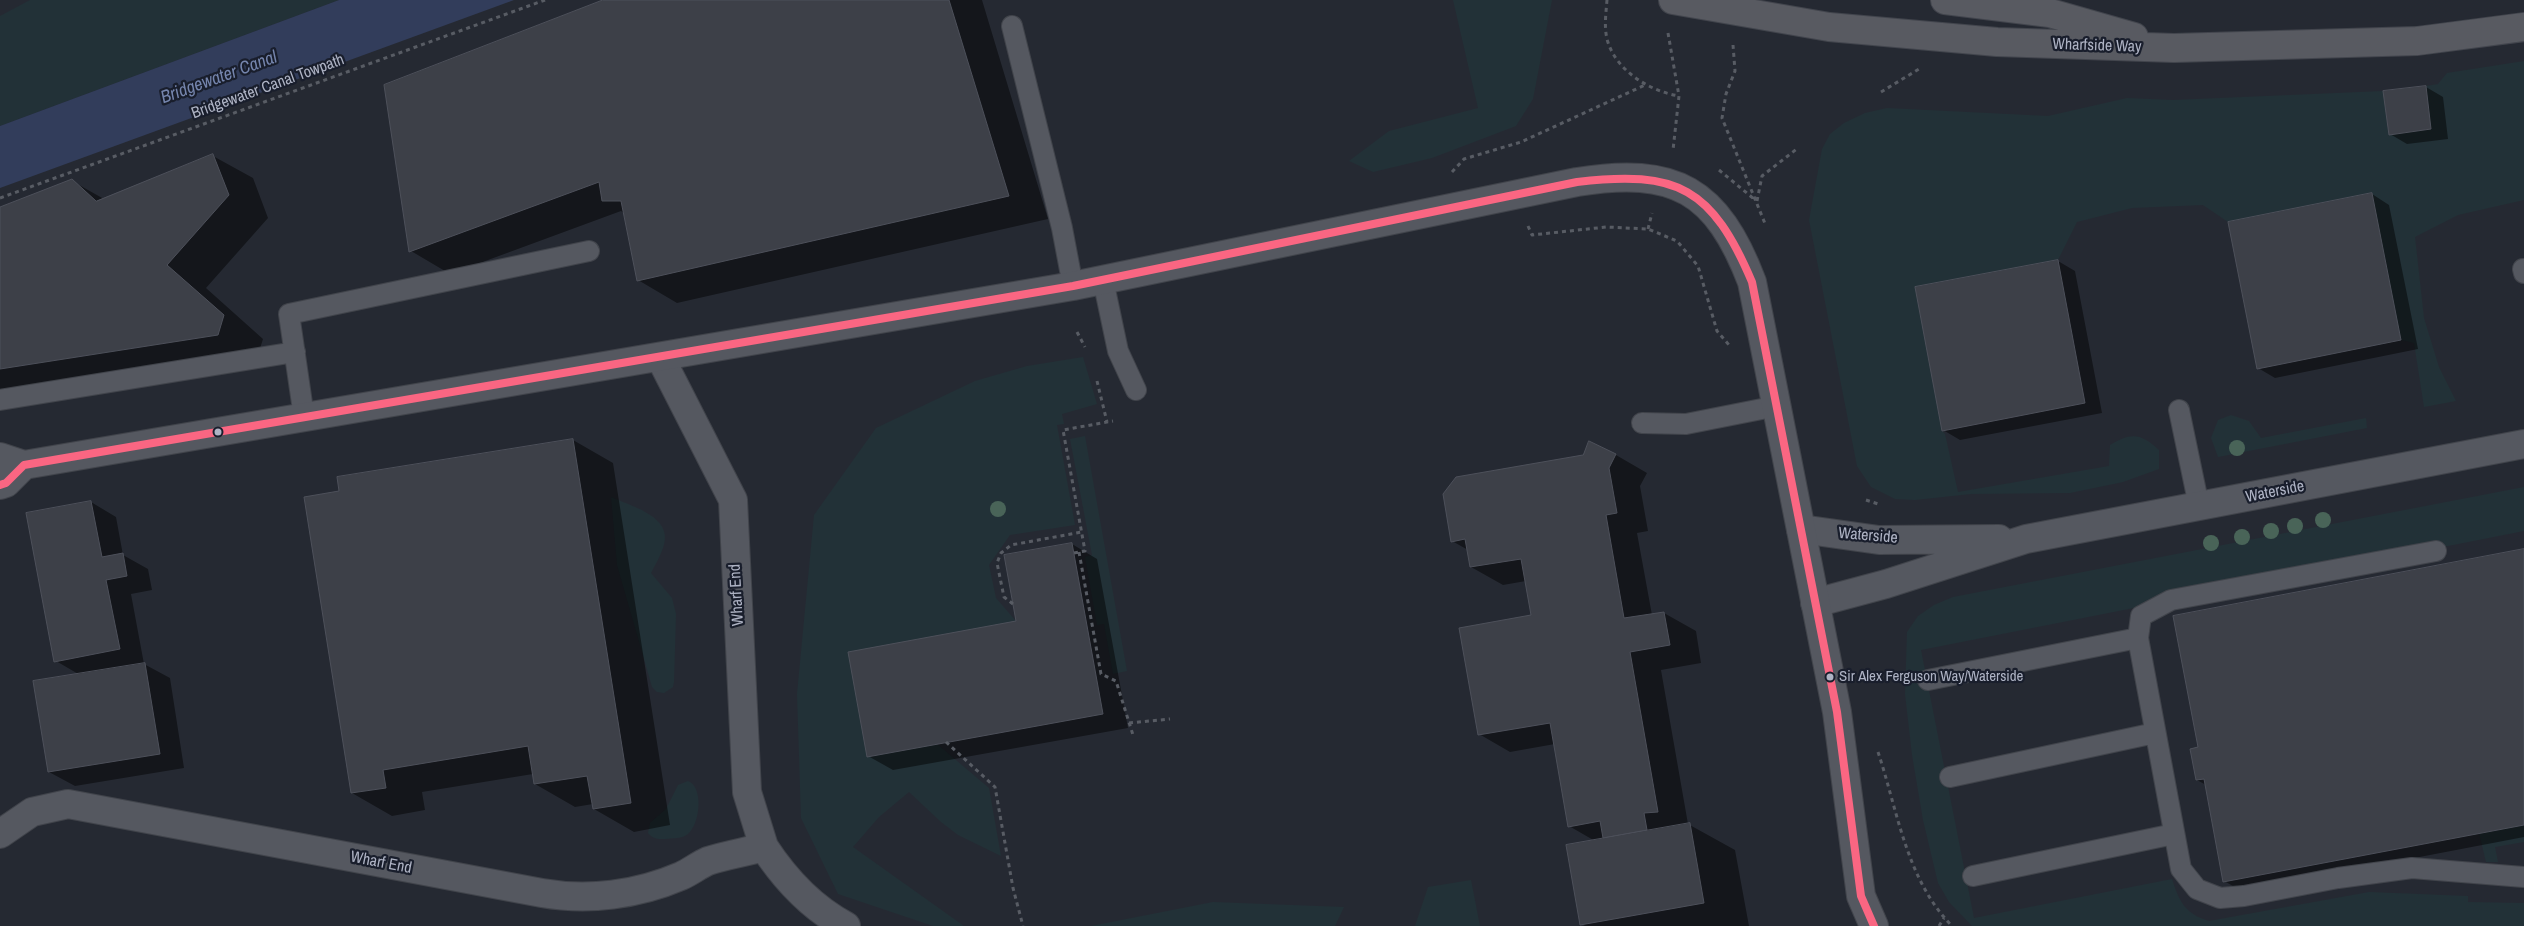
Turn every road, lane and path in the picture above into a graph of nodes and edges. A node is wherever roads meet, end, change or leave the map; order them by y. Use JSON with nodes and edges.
{"nodes":[{"id":1,"x":545,"y":0,"type":"edge"},
{"id":2,"x":1606,"y":0,"type":"edge"},
{"id":3,"x":1673,"y":0,"type":"edge"},
{"id":4,"x":1945,"y":0,"type":"edge"},
{"id":5,"x":1730,"y":10,"type":"junction"},
{"id":6,"x":1012,"y":26,"type":"dead end"},
{"id":7,"x":2524,"y":26,"type":"edge"},
{"id":8,"x":1667,"y":27,"type":"dead end"},
{"id":9,"x":2174,"y":48,"type":"junction"},
{"id":10,"x":1645,"y":85,"type":"junction"},
{"id":11,"x":1679,"y":96,"type":"junction"},
{"id":12,"x":1798,"y":148,"type":"dead end"},
{"id":13,"x":1464,"y":159,"type":"dead end"},
{"id":14,"x":1663,"y":180,"type":"junction"},
{"id":15,"x":0,"y":198,"type":"edge"},
{"id":16,"x":1532,"y":235,"type":"dead end"},
{"id":17,"x":588,"y":251,"type":"dead end"},
{"id":18,"x":1103,"y":280,"type":"junction"},
{"id":19,"x":1073,"y":286,"type":"junction"},
{"id":20,"x":1717,"y":331,"type":"dead end"},
{"id":21,"x":294,"y":352,"type":"junction"},
{"id":22,"x":660,"y":357,"type":"junction"},
{"id":23,"x":1136,"y":390,"type":"dead end"},
{"id":24,"x":0,"y":400,"type":"edge"},
{"id":25,"x":1776,"y":406,"type":"junction"},
{"id":26,"x":2179,"y":410,"type":"dead end"},
{"id":27,"x":304,"y":417,"type":"junction"},
{"id":28,"x":1113,"y":421,"type":"dead end"},
{"id":29,"x":1642,"y":423,"type":"dead end"},
{"id":30,"x":2524,"y":444,"type":"edge"},
{"id":31,"x":12,"y":461,"type":"edge"},
{"id":32,"x":0,"y":485,"type":"edge"},
{"id":33,"x":2199,"y":506,"type":"junction"},
{"id":34,"x":1800,"y":529,"type":"junction"},
{"id":35,"x":1082,"y":532,"type":"junction"},
{"id":36,"x":2026,"y":539,"type":"junction"},
{"id":37,"x":2436,"y":551,"type":"dead end"},
{"id":38,"x":1079,"y":552,"type":"junction"},
{"id":39,"x":1074,"y":553,"type":"dead end"},
{"id":40,"x":1814,"y":603,"type":"junction"},
{"id":41,"x":1013,"y":604,"type":"dead end"},
{"id":42,"x":2138,"y":638,"type":"junction"},
{"id":43,"x":1928,"y":680,"type":"dead end"},
{"id":44,"x":1170,"y":719,"type":"dead end"},
{"id":45,"x":1129,"y":723,"type":"junction"},
{"id":46,"x":2155,"y":734,"type":"junction"},
{"id":47,"x":1133,"y":735,"type":"dead end"},
{"id":48,"x":946,"y":742,"type":"dead end"},
{"id":49,"x":1876,"y":744,"type":"dead end"},
{"id":50,"x":1950,"y":776,"type":"dead end"},
{"id":51,"x":0,"y":834,"type":"edge"},
{"id":52,"x":2174,"y":834,"type":"junction"},
{"id":53,"x":764,"y":847,"type":"junction"},
{"id":54,"x":1973,"y":876,"type":"dead end"},
{"id":55,"x":2524,"y":877,"type":"edge"},
{"id":56,"x":1944,"y":918,"type":"junction"},
{"id":57,"x":846,"y":926,"type":"edge"},
{"id":58,"x":1024,"y":926,"type":"edge"},
{"id":59,"x":1874,"y":926,"type":"edge"},
{"id":60,"x":1939,"y":926,"type":"edge"},
{"id":61,"x":1952,"y":926,"type":"edge"}],
"edges":[{"from":1,"to":15,"type":"path","name":"Bridgewater Canal Towpath"},
{"from":2,"to":10,"type":"path"},
{"from":3,"to":5,"type":"highway","name":"Wharfside Way"},
{"from":4,"to":9,"type":"highway"},
{"from":5,"to":9,"type":"highway","name":"Wharfside Way"},
{"from":5,"to":12,"type":"path"},
{"from":6,"to":19,"type":"lane"},
{"from":7,"to":9,"type":"highway","name":"Wharfside Way"},
{"from":8,"to":11,"type":"path"},
{"from":10,"to":11,"type":"path"},
{"from":10,"to":13,"type":"path"},
{"from":11,"to":14,"type":"path"},
{"from":14,"to":18,"type":"street"},
{"from":14,"to":25,"type":"street"},
{"from":16,"to":20,"type":"path"},
{"from":17,"to":21,"type":"lane"},
{"from":18,"to":19,"type":"street"},
{"from":18,"to":23,"type":"lane"},
{"from":19,"to":22,"type":"street"},
{"from":21,"to":24,"type":"lane"},
{"from":21,"to":27,"type":"lane"},
{"from":22,"to":27,"type":"street"},
{"from":22,"to":53,"type":"street","name":"Wharf End"},
{"from":25,"to":29,"type":"lane"},
{"from":25,"to":34,"type":"street"},
{"from":26,"to":33,"type":"lane"},
{"from":27,"to":31,"type":"street"},
{"from":28,"to":35,"type":"path"},
{"from":30,"to":33,"type":"street","name":"Waterside"},
{"from":31,"to":32,"type":"street"},
{"from":33,"to":36,"type":"street","name":"Waterside"},
{"from":34,"to":36,"type":"street","name":"Waterside"},
{"from":34,"to":40,"type":"street"},
{"from":35,"to":38,"type":"path"},
{"from":35,"to":41,"type":"path"},
{"from":36,"to":40,"type":"street","name":"Waterside"},
{"from":37,"to":42,"type":"lane"},
{"from":38,"to":39,"type":"path"},
{"from":38,"to":45,"type":"path"},
{"from":40,"to":59,"type":"street"},
{"from":42,"to":43,"type":"lane"},
{"from":42,"to":46,"type":"lane"},
{"from":44,"to":45,"type":"path"},
{"from":45,"to":47,"type":"path"},
{"from":46,"to":50,"type":"lane"},
{"from":46,"to":52,"type":"lane"},
{"from":48,"to":58,"type":"path"},
{"from":49,"to":56,"type":"path"},
{"from":51,"to":53,"type":"street","name":"Wharf End"},
{"from":52,"to":54,"type":"lane"},
{"from":52,"to":55,"type":"lane"},
{"from":53,"to":57,"type":"street","name":"Wharf End"},
{"from":56,"to":60,"type":"path"},
{"from":56,"to":61,"type":"path"}]}
